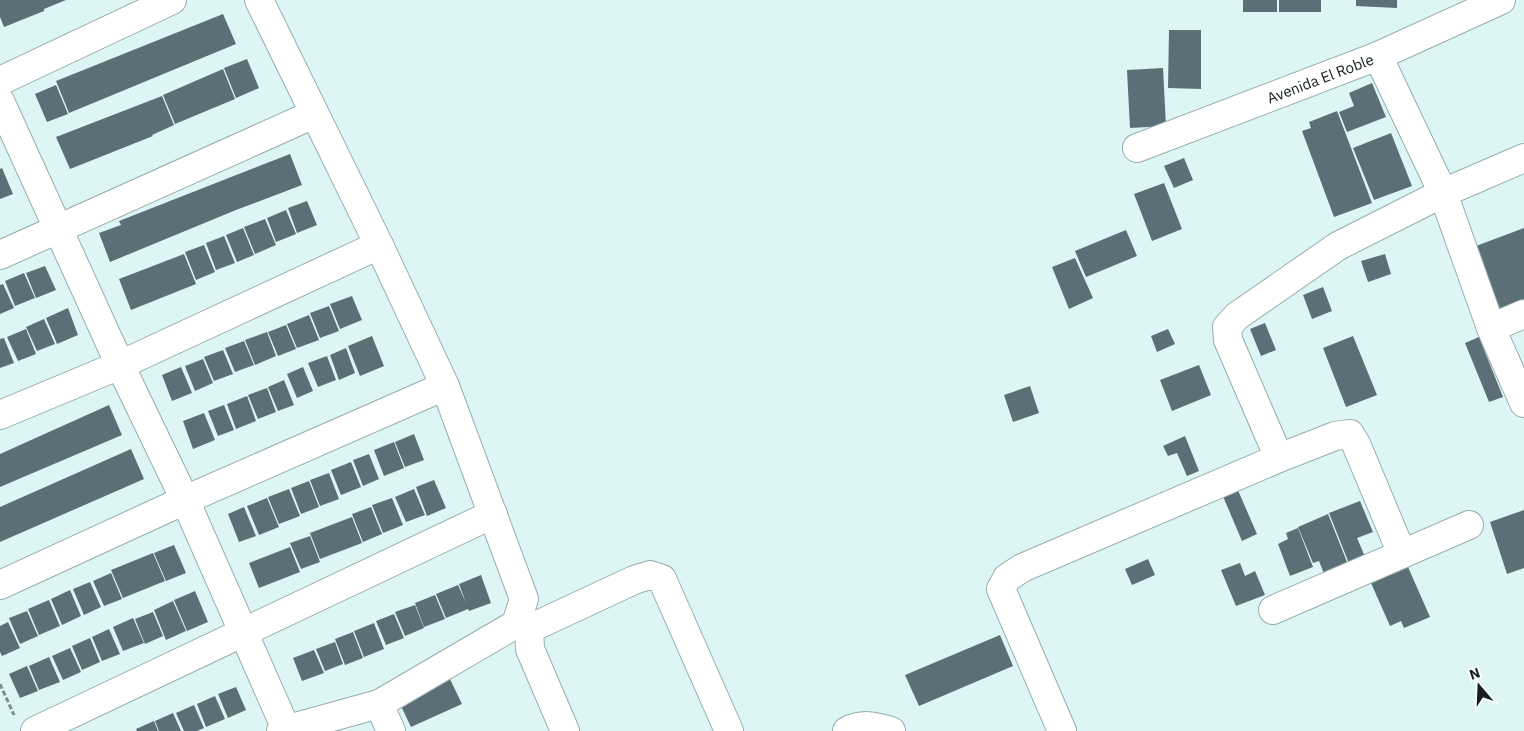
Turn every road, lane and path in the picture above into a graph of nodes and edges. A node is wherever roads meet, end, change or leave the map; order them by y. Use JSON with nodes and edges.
{"nodes":[{"id":1,"x":172,"y":0,"type":"edge"},
{"id":2,"x":259,"y":0,"type":"edge"},
{"id":3,"x":1501,"y":0,"type":"edge"},
{"id":4,"x":1451,"y":11,"type":"edge"},
{"id":5,"x":1378,"y":56,"type":"junction"},
{"id":6,"x":0,"y":81,"type":"edge"},
{"id":7,"x":0,"y":101,"type":"edge"},
{"id":8,"x":314,"y":114,"type":"junction"},
{"id":9,"x":1138,"y":148,"type":"dead end"},
{"id":10,"x":1524,"y":158,"type":"edge"},
{"id":11,"x":1443,"y":193,"type":"junction"},
{"id":12,"x":59,"y":229,"type":"junction"},
{"id":13,"x":379,"y":244,"type":"junction"},
{"id":14,"x":0,"y":255,"type":"edge"},
{"id":15,"x":1524,"y":314,"type":"edge"},
{"id":16,"x":1491,"y":328,"type":"junction"},
{"id":17,"x":120,"y":365,"type":"junction"},
{"id":18,"x":445,"y":386,"type":"junction"},
{"id":19,"x":1524,"y":403,"type":"edge"},
{"id":20,"x":0,"y":415,"type":"edge"},
{"id":21,"x":1279,"y":458,"type":"junction"},
{"id":22,"x":185,"y":500,"type":"junction"},
{"id":23,"x":493,"y":514,"type":"junction"},
{"id":24,"x":1469,"y":525,"type":"dead end"},
{"id":25,"x":1402,"y":554,"type":"junction"},
{"id":26,"x":0,"y":586,"type":"edge"},
{"id":27,"x":1273,"y":610,"type":"dead end"},
{"id":28,"x":523,"y":626,"type":"junction"},
{"id":29,"x":244,"y":632,"type":"junction"},
{"id":30,"x":0,"y":684,"type":"edge"},
{"id":31,"x":379,"y":704,"type":"junction"},
{"id":32,"x":26,"y":727,"type":"edge"},
{"id":33,"x":284,"y":730,"type":"edge"},
{"id":34,"x":391,"y":731,"type":"edge"},
{"id":35,"x":565,"y":731,"type":"edge"},
{"id":36,"x":729,"y":731,"type":"edge"},
{"id":37,"x":847,"y":731,"type":"edge"},
{"id":38,"x":891,"y":731,"type":"edge"},
{"id":39,"x":1062,"y":731,"type":"edge"}],
"edges":[{"from":1,"to":6,"type":"street"},
{"from":2,"to":8,"type":"street"},
{"from":3,"to":4,"type":"street","name":"Avenida El Roble"},
{"from":4,"to":5,"type":"street","name":"Avenida El Roble"},
{"from":5,"to":9,"type":"street","name":"Avenida El Roble"},
{"from":5,"to":11,"type":"street"},
{"from":7,"to":12,"type":"street"},
{"from":8,"to":12,"type":"street"},
{"from":8,"to":13,"type":"street"},
{"from":10,"to":11,"type":"street"},
{"from":11,"to":16,"type":"street"},
{"from":11,"to":21,"type":"street"},
{"from":12,"to":14,"type":"street"},
{"from":12,"to":17,"type":"street"},
{"from":13,"to":17,"type":"street"},
{"from":13,"to":18,"type":"street"},
{"from":15,"to":16,"type":"street"},
{"from":16,"to":19,"type":"street"},
{"from":17,"to":20,"type":"street"},
{"from":17,"to":22,"type":"street"},
{"from":18,"to":22,"type":"street"},
{"from":18,"to":23,"type":"street"},
{"from":21,"to":25,"type":"street"},
{"from":21,"to":39,"type":"street"},
{"from":22,"to":26,"type":"street"},
{"from":22,"to":29,"type":"street"},
{"from":23,"to":28,"type":"street"},
{"from":23,"to":29,"type":"street"},
{"from":24,"to":25,"type":"street"},
{"from":25,"to":27,"type":"street"},
{"from":28,"to":31,"type":"street"},
{"from":28,"to":35,"type":"street"},
{"from":28,"to":36,"type":"street"},
{"from":29,"to":32,"type":"street"},
{"from":29,"to":33,"type":"street"},
{"from":30,"to":32,"type":"path"},
{"from":31,"to":33,"type":"street"},
{"from":31,"to":34,"type":"street"},
{"from":37,"to":38,"type":"street"}]}
